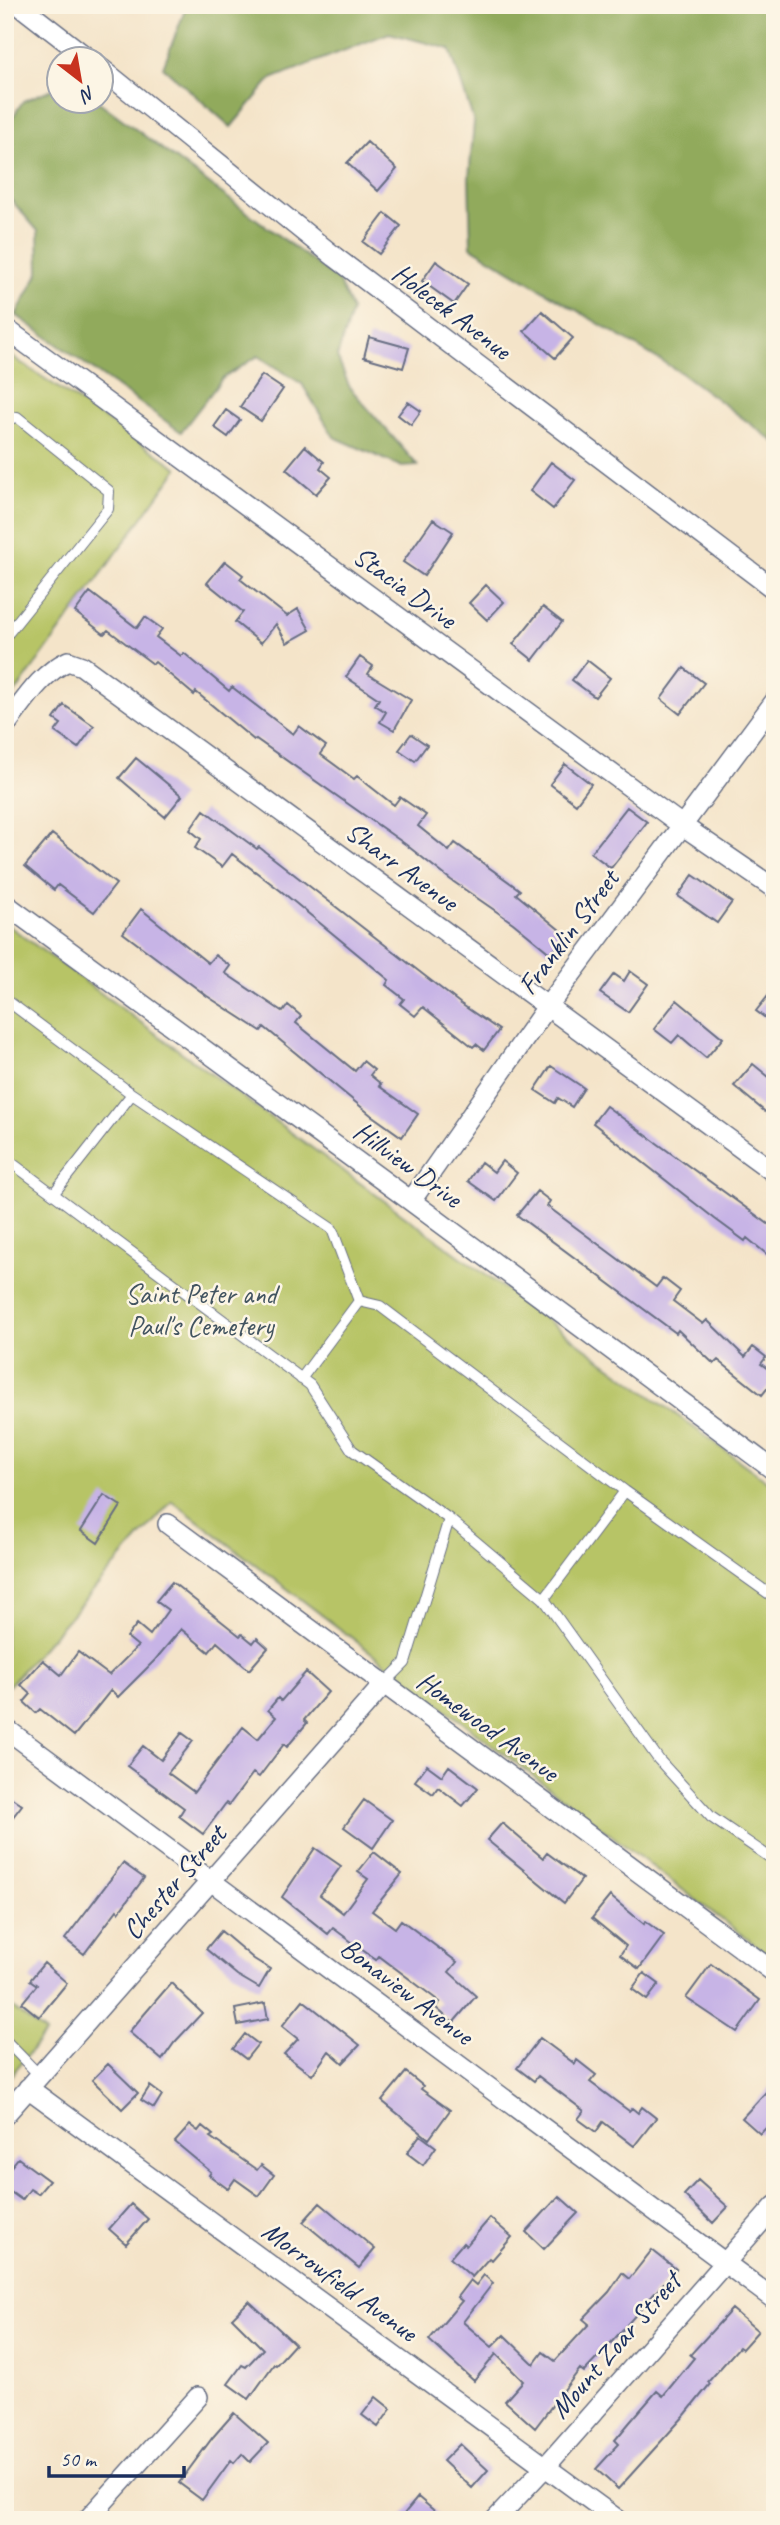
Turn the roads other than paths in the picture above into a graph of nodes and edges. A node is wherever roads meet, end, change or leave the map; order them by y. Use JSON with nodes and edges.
{"nodes":[{"id":1,"x":19,"y":5,"type":"edge"},
{"id":2,"x":72,"y":46,"type":"edge"},
{"id":3,"x":116,"y":80,"type":"edge"},
{"id":4,"x":5,"y":328,"type":"edge"},
{"id":5,"x":5,"y":420,"type":"edge"},
{"id":6,"x":775,"y":590,"type":"edge"},
{"id":7,"x":5,"y":637,"type":"edge"},
{"id":8,"x":775,"y":701,"type":"edge"},
{"id":9,"x":5,"y":726,"type":"edge"},
{"id":10,"x":682,"y":826,"type":"junction"},
{"id":11,"x":775,"y":889,"type":"edge"},
{"id":12,"x":5,"y":904,"type":"edge"},
{"id":13,"x":5,"y":999,"type":"edge"},
{"id":14,"x":547,"y":1007,"type":"junction"},
{"id":15,"x":132,"y":1094,"type":"junction"},
{"id":16,"x":5,"y":1158,"type":"edge"},
{"id":17,"x":775,"y":1173,"type":"edge"},
{"id":18,"x":54,"y":1194,"type":"junction"},
{"id":19,"x":411,"y":1201,"type":"junction"},
{"id":20,"x":359,"y":1301,"type":"junction"},
{"id":21,"x":301,"y":1379,"type":"junction"},
{"id":22,"x":775,"y":1471,"type":"edge"},
{"id":23,"x":625,"y":1491,"type":"junction"},
{"id":24,"x":449,"y":1519,"type":"junction"},
{"id":25,"x":168,"y":1524,"type":"dead end"},
{"id":26,"x":775,"y":1598,"type":"edge"},
{"id":27,"x":544,"y":1599,"type":"junction"},
{"id":28,"x":384,"y":1684,"type":"junction"},
{"id":29,"x":5,"y":1727,"type":"edge"},
{"id":30,"x":775,"y":1861,"type":"edge"},
{"id":31,"x":212,"y":1881,"type":"junction"},
{"id":32,"x":775,"y":1973,"type":"edge"},
{"id":33,"x":5,"y":2040,"type":"edge"},
{"id":34,"x":34,"y":2082,"type":"junction"},
{"id":35,"x":5,"y":2115,"type":"edge"},
{"id":36,"x":775,"y":2206,"type":"edge"},
{"id":37,"x":725,"y":2262,"type":"junction"},
{"id":38,"x":775,"y":2300,"type":"edge"},
{"id":39,"x":198,"y":2396,"type":"dead end"},
{"id":40,"x":546,"y":2466,"type":"junction"},
{"id":41,"x":87,"y":2520,"type":"edge"},
{"id":42,"x":495,"y":2520,"type":"edge"},
{"id":43,"x":618,"y":2520,"type":"edge"}],
"edges":[{"from":1,"to":2,"type":"street"},
{"from":3,"to":6,"type":"street","name":"Holecek Avenue"},
{"from":4,"to":10,"type":"street","name":"Stacia Drive"},
{"from":5,"to":7,"type":"lane"},
{"from":8,"to":10,"type":"street","name":"Franklin Street"},
{"from":9,"to":14,"type":"street","name":"Sharr Avenue"},
{"from":10,"to":11,"type":"street","name":"Stacia Drive"},
{"from":10,"to":14,"type":"street","name":"Franklin Street"},
{"from":12,"to":19,"type":"street","name":"Hillview Drive"},
{"from":13,"to":15,"type":"lane"},
{"from":14,"to":17,"type":"street","name":"Sharr Avenue"},
{"from":14,"to":19,"type":"street","name":"Franklin Street"},
{"from":15,"to":18,"type":"lane"},
{"from":15,"to":20,"type":"lane"},
{"from":16,"to":18,"type":"lane"},
{"from":18,"to":21,"type":"lane"},
{"from":19,"to":22,"type":"street","name":"Hillview Drive"},
{"from":20,"to":21,"type":"lane"},
{"from":20,"to":23,"type":"lane"},
{"from":21,"to":24,"type":"lane"},
{"from":23,"to":26,"type":"lane"},
{"from":23,"to":27,"type":"lane"},
{"from":24,"to":27,"type":"lane"},
{"from":24,"to":28,"type":"lane"},
{"from":25,"to":28,"type":"street","name":"Homewood Avenue"},
{"from":27,"to":30,"type":"lane"},
{"from":28,"to":31,"type":"street","name":"Chester Street"},
{"from":28,"to":32,"type":"street","name":"Homewood Avenue"},
{"from":29,"to":31,"type":"street","name":"Bonaview Avenue"},
{"from":31,"to":34,"type":"street","name":"Chester Street"},
{"from":31,"to":37,"type":"street","name":"Bonaview Avenue"},
{"from":33,"to":34,"type":"lane"},
{"from":34,"to":35,"type":"street","name":"Chester Street"},
{"from":34,"to":40,"type":"street","name":"Morrowfield Avenue"},
{"from":36,"to":37,"type":"street","name":"Mount Zoar Street"},
{"from":37,"to":38,"type":"street","name":"Bonaview Avenue"},
{"from":37,"to":40,"type":"street","name":"Mount Zoar Street"},
{"from":39,"to":41,"type":"street"},
{"from":40,"to":42,"type":"street","name":"Mount Zoar Street"},
{"from":40,"to":43,"type":"street","name":"Morrowfield Avenue"}]}
